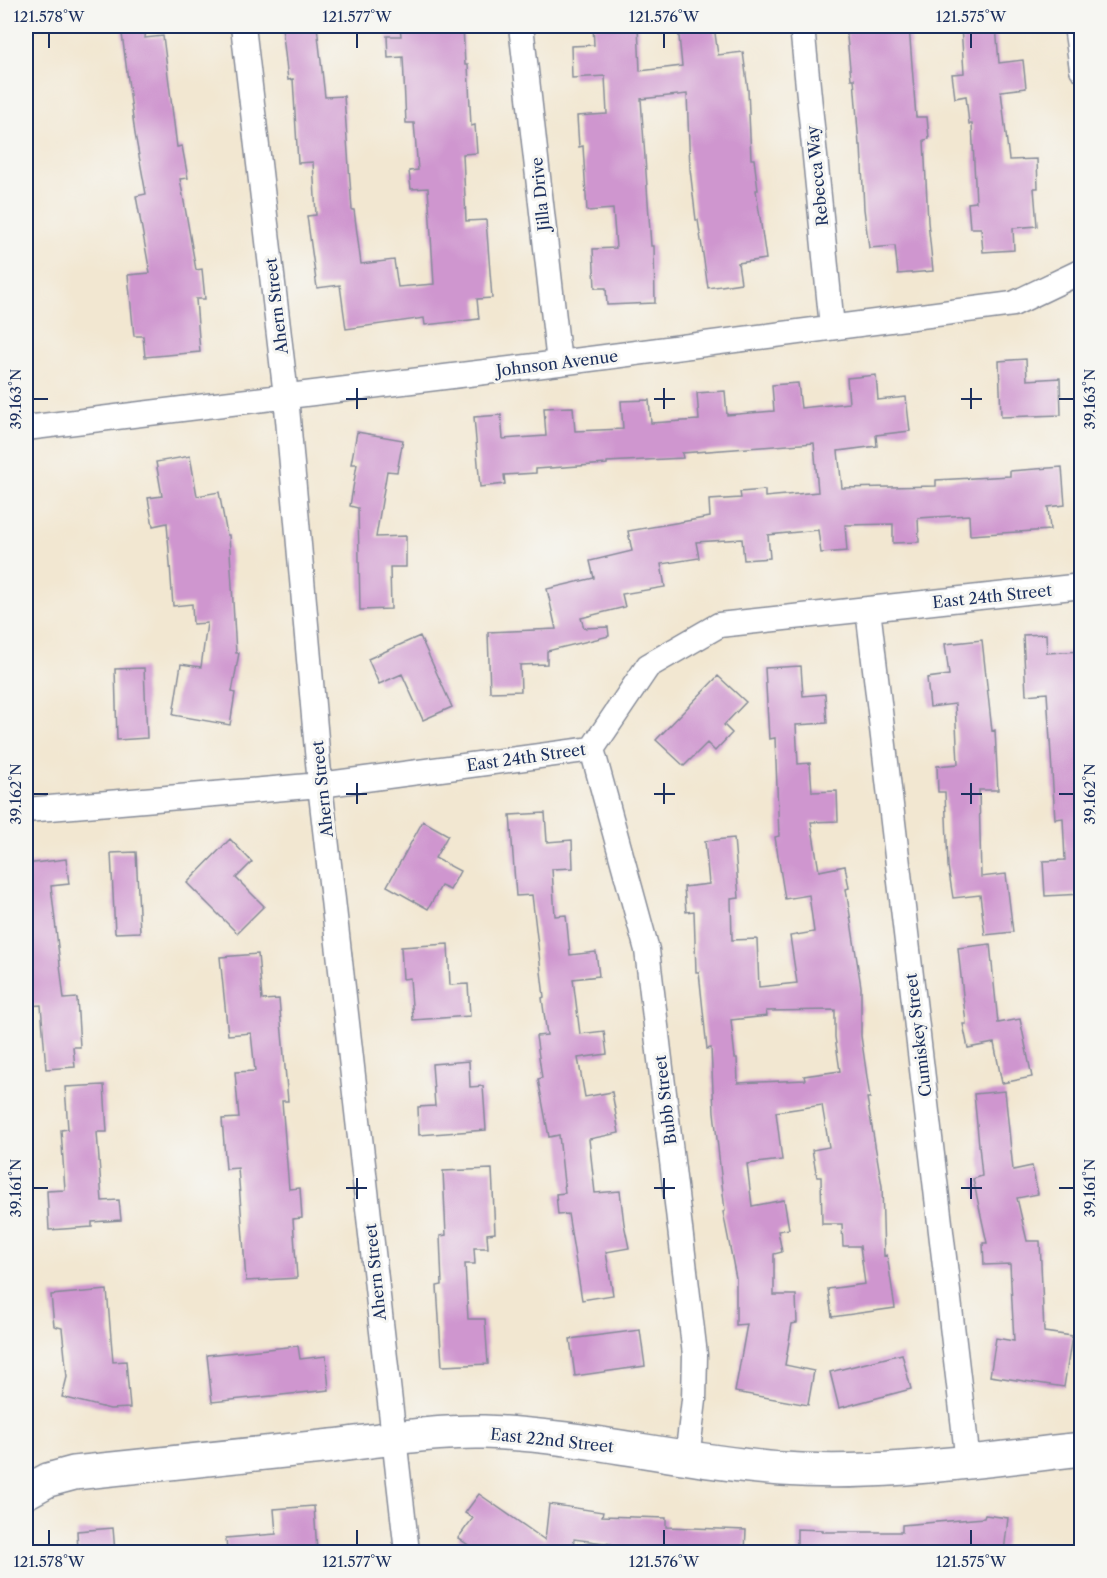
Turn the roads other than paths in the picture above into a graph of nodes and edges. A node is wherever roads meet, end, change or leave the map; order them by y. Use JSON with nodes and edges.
{"nodes":[{"id":1,"x":243,"y":26,"type":"edge"},
{"id":2,"x":520,"y":26,"type":"edge"},
{"id":3,"x":802,"y":26,"type":"edge"},
{"id":4,"x":1076,"y":26,"type":"edge"},
{"id":5,"x":1082,"y":69,"type":"edge"},
{"id":6,"x":1082,"y":270,"type":"edge"},
{"id":7,"x":832,"y":327,"type":"junction"},
{"id":8,"x":559,"y":363,"type":"junction"},
{"id":9,"x":286,"y":396,"type":"junction"},
{"id":10,"x":26,"y":428,"type":"edge"},
{"id":11,"x":1082,"y":586,"type":"edge"},
{"id":12,"x":868,"y":609,"type":"junction"},
{"id":13,"x":592,"y":749,"type":"junction"},
{"id":14,"x":321,"y":784,"type":"junction"},
{"id":15,"x":26,"y":810,"type":"edge"},
{"id":16,"x":394,"y":1439,"type":"junction"},
{"id":17,"x":1082,"y":1449,"type":"edge"},
{"id":18,"x":687,"y":1458,"type":"junction"},
{"id":19,"x":968,"y":1462,"type":"junction"},
{"id":20,"x":26,"y":1492,"type":"edge"},
{"id":21,"x":407,"y":1552,"type":"edge"}],
"edges":[{"from":1,"to":9,"type":"street","name":"Ahern Street"},
{"from":2,"to":8,"type":"street","name":"Jilla Drive"},
{"from":3,"to":7,"type":"street","name":"Rebecca Way"},
{"from":4,"to":5,"type":"street"},
{"from":6,"to":7,"type":"street","name":"Johnson Avenue"},
{"from":7,"to":8,"type":"street","name":"Johnson Avenue"},
{"from":8,"to":9,"type":"street","name":"Johnson Avenue"},
{"from":9,"to":10,"type":"street","name":"Johnson Avenue"},
{"from":9,"to":14,"type":"street","name":"Ahern Street"},
{"from":11,"to":12,"type":"street","name":"East 24th Street"},
{"from":12,"to":13,"type":"street","name":"East 24th Street"},
{"from":12,"to":19,"type":"street","name":"Cumiskey Street"},
{"from":13,"to":14,"type":"street","name":"East 24th Street"},
{"from":13,"to":18,"type":"street","name":"Bubb Street"},
{"from":14,"to":15,"type":"street","name":"East 24th Street"},
{"from":14,"to":16,"type":"street","name":"Ahern Street"},
{"from":16,"to":18,"type":"street","name":"East 22nd Street"},
{"from":16,"to":20,"type":"street","name":"East 22nd Street"},
{"from":16,"to":21,"type":"street","name":"Ahern Street"},
{"from":17,"to":19,"type":"street","name":"East 22nd Street"},
{"from":18,"to":19,"type":"street","name":"East 22nd Street"}]}
